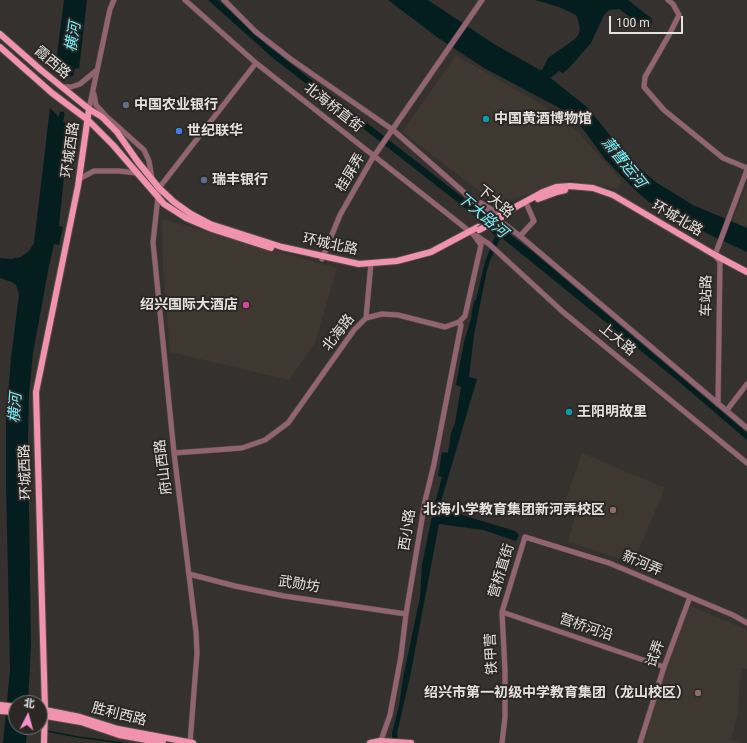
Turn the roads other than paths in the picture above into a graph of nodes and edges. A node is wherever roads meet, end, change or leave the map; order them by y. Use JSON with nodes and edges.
{"nodes":[{"id":1,"x":114,"y":0,"type":"edge"},
{"id":2,"x":185,"y":0,"type":"edge"},
{"id":3,"x":224,"y":0,"type":"edge"},
{"id":4,"x":482,"y":0,"type":"edge"},
{"id":5,"x":668,"y":0,"type":"edge"},
{"id":6,"x":0,"y":34,"type":"edge"},
{"id":7,"x":0,"y":47,"type":"edge"},
{"id":8,"x":256,"y":63,"type":"junction"},
{"id":9,"x":98,"y":70,"type":"junction"},
{"id":10,"x":62,"y":87,"type":"junction"},
{"id":11,"x":93,"y":91,"type":"junction"},
{"id":12,"x":89,"y":109,"type":"junction"},
{"id":13,"x":88,"y":120,"type":"junction"},
{"id":14,"x":393,"y":130,"type":"junction"},
{"id":15,"x":375,"y":156,"type":"junction"},
{"id":16,"x":747,"y":169,"type":"edge"},
{"id":17,"x":137,"y":173,"type":"junction"},
{"id":18,"x":79,"y":179,"type":"junction"},
{"id":19,"x":152,"y":179,"type":"junction"},
{"id":20,"x":159,"y":188,"type":"junction"},
{"id":21,"x":158,"y":198,"type":"junction"},
{"id":22,"x":475,"y":202,"type":"junction"},
{"id":23,"x":527,"y":205,"type":"junction"},
{"id":24,"x":501,"y":216,"type":"junction"},
{"id":25,"x":471,"y":233,"type":"junction"},
{"id":26,"x":520,"y":236,"type":"junction"},
{"id":27,"x":716,"y":255,"type":"junction"},
{"id":28,"x":323,"y":257,"type":"junction"},
{"id":29,"x":720,"y":262,"type":"junction"},
{"id":30,"x":371,"y":264,"type":"junction"},
{"id":31,"x":747,"y":272,"type":"edge"},
{"id":32,"x":747,"y":277,"type":"edge"},
{"id":33,"x":366,"y":318,"type":"junction"},
{"id":34,"x":459,"y":322,"type":"junction"},
{"id":35,"x":747,"y":384,"type":"edge"},
{"id":36,"x":718,"y":404,"type":"junction"},
{"id":37,"x":727,"y":410,"type":"junction"},
{"id":38,"x":747,"y":428,"type":"edge"},
{"id":39,"x":174,"y":453,"type":"junction"},
{"id":40,"x":747,"y":463,"type":"edge"},
{"id":41,"x":525,"y":537,"type":"joint"},
{"id":42,"x":189,"y":574,"type":"junction"},
{"id":43,"x":690,"y":597,"type":"junction"},
{"id":44,"x":502,"y":612,"type":"junction"},
{"id":45,"x":406,"y":614,"type":"junction"},
{"id":46,"x":747,"y":623,"type":"edge"},
{"id":47,"x":664,"y":667,"type":"junction"},
{"id":48,"x":43,"y":695,"type":"edge"},
{"id":49,"x":48,"y":713,"type":"edge"},
{"id":50,"x":48,"y":713,"type":"edge"},
{"id":51,"x":382,"y":742,"type":"edge"},
{"id":52,"x":163,"y":743,"type":"edge"},
{"id":53,"x":190,"y":743,"type":"edge"},
{"id":54,"x":193,"y":743,"type":"edge"},
{"id":55,"x":370,"y":743,"type":"edge"},
{"id":56,"x":411,"y":743,"type":"edge"},
{"id":57,"x":502,"y":743,"type":"edge"},
{"id":58,"x":640,"y":743,"type":"edge"}],
"edges":[{"from":1,"to":9,"type":"street"},
{"from":2,"to":8,"type":"street","name":"北海桥直街"},
{"from":3,"to":14,"type":"street","name":"下大路"},
{"from":4,"to":14,"type":"street","name":"桂屏弄"},
{"from":5,"to":16,"type":"street"},
{"from":6,"to":10,"type":"main road","name":"霞西路"},
{"from":7,"to":13,"type":"main road","name":"霞西路"},
{"from":8,"to":15,"type":"street","name":"北海桥直街"},
{"from":8,"to":20,"type":"street"},
{"from":9,"to":10,"type":"street"},
{"from":9,"to":11,"type":"street"},
{"from":10,"to":12,"type":"main road","name":"霞西路"},
{"from":11,"to":12,"type":"street"},
{"from":11,"to":19,"type":"street"},
{"from":12,"to":13,"type":"main road","name":"环城西路"},
{"from":12,"to":19,"type":"main road","name":"环城北路"},
{"from":13,"to":17,"type":"main road","name":"环城北路"},
{"from":13,"to":18,"type":"main road","name":"环城西路"},
{"from":14,"to":15,"type":"street","name":"桂屏弄"},
{"from":14,"to":22,"type":"street","name":"下大路"},
{"from":15,"to":25,"type":"street","name":"北海桥直街"},
{"from":15,"to":28,"type":"street","name":"桂屏弄"},
{"from":16,"to":27,"type":"street","name":"车站路"},
{"from":17,"to":18,"type":"street"},
{"from":17,"to":21,"type":"main road","name":"环城北路"},
{"from":18,"to":48,"type":"main road","name":"环城西路"},
{"from":19,"to":20,"type":"main road","name":"环城北路"},
{"from":20,"to":21,"type":"street","name":"府山西路"},
{"from":20,"to":28,"type":"main road","name":"环城北路"},
{"from":21,"to":28,"type":"main road","name":"环城北路"},
{"from":21,"to":39,"type":"street","name":"府山西路"},
{"from":22,"to":24,"type":"street"},
{"from":22,"to":26,"type":"street","name":"下大路"},
{"from":23,"to":24,"type":"main road","name":"环城北路"},
{"from":23,"to":26,"type":"street"},
{"from":23,"to":29,"type":"main road","name":"环城北路"},
{"from":24,"to":25,"type":"main road","name":"环城北路","bridge":true},
{"from":24,"to":27,"type":"main road","name":"环城北路"},
{"from":25,"to":30,"type":"main road","name":"环城北路"},
{"from":25,"to":34,"type":"street"},
{"from":25,"to":40,"type":"street","name":"上大路"},
{"from":26,"to":36,"type":"street","name":"下大路"},
{"from":27,"to":29,"type":"street","name":"车站路"},
{"from":27,"to":31,"type":"main road","name":"环城北路"},
{"from":28,"to":30,"type":"main road","name":"环城北路"},
{"from":29,"to":32,"type":"main road","name":"环城北路"},
{"from":29,"to":36,"type":"street","name":"车站路"},
{"from":30,"to":33,"type":"street"},
{"from":33,"to":34,"type":"street","name":"北海路"},
{"from":33,"to":39,"type":"street","name":"北海路"},
{"from":34,"to":45,"type":"street","name":"西小路"},
{"from":35,"to":37,"type":"street"},
{"from":36,"to":37,"type":"street","name":"下大路"},
{"from":37,"to":38,"type":"street","name":"下大路"},
{"from":39,"to":42,"type":"street","name":"府山西路"},
{"from":41,"to":43,"type":"street","name":"新河弄"},
{"from":41,"to":44,"type":"street","name":"营桥直街"},
{"from":42,"to":45,"type":"street","name":"武勋坊"},
{"from":42,"to":53,"type":"street","name":"府山西路"},
{"from":43,"to":46,"type":"street","name":"新河弄"},
{"from":43,"to":47,"type":"street","name":"试弄"},
{"from":44,"to":47,"type":"street","name":"营桥河沿"},
{"from":44,"to":57,"type":"street","name":"铁甲营"},
{"from":45,"to":51,"type":"street","name":"西小路"},
{"from":47,"to":58,"type":"street","name":"试弄"},
{"from":49,"to":53,"type":"main road","name":"胜利西路"},
{"from":50,"to":52,"type":"main road","name":"胜利西路"},
{"from":51,"to":55,"type":"main road"},
{"from":51,"to":56,"type":"main road"},
{"from":53,"to":54,"type":"main road","name":"胜利西路"}]}
